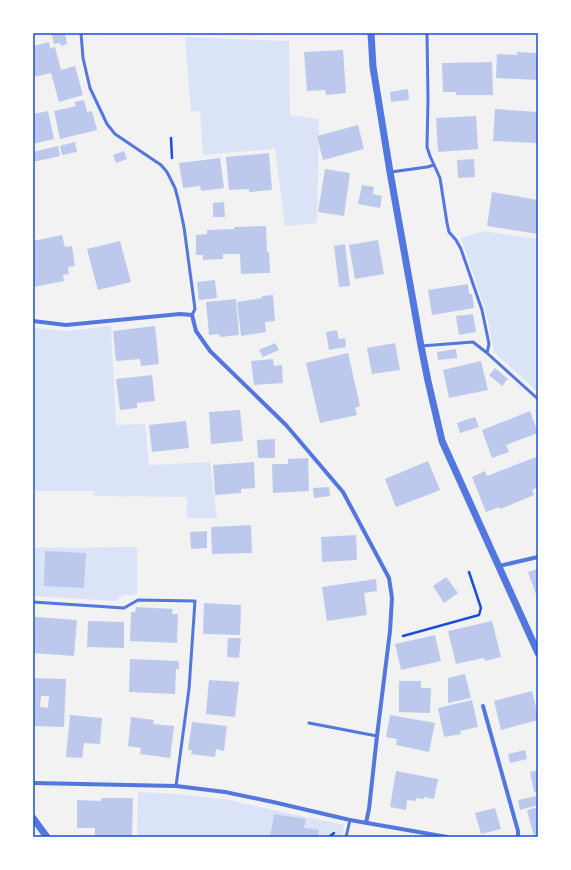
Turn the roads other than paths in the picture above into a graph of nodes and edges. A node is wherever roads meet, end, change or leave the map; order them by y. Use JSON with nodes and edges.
{"nodes":[{"id":1,"x":81,"y":33,"type":"edge"},
{"id":2,"x":371,"y":33,"type":"edge"},
{"id":3,"x":427,"y":33,"type":"edge"},
{"id":4,"x":434,"y":165,"type":"junction"},
{"id":5,"x":390,"y":172,"type":"junction"},
{"id":6,"x":192,"y":316,"type":"junction"},
{"id":7,"x":33,"y":321,"type":"edge"},
{"id":8,"x":421,"y":346,"type":"junction"},
{"id":9,"x":487,"y":353,"type":"junction"},
{"id":10,"x":538,"y":399,"type":"edge"},
{"id":11,"x":538,"y":557,"type":"edge"},
{"id":12,"x":499,"y":566,"type":"junction"},
{"id":13,"x":33,"y":602,"type":"edge"},
{"id":14,"x":538,"y":653,"type":"edge"},
{"id":15,"x":483,"y":706,"type":"dead end"},
{"id":16,"x":309,"y":723,"type":"dead end"},
{"id":17,"x":376,"y":736,"type":"junction"},
{"id":18,"x":33,"y":783,"type":"edge"},
{"id":19,"x":176,"y":786,"type":"junction"},
{"id":20,"x":33,"y":818,"type":"edge"},
{"id":21,"x":350,"y":820,"type":"junction"},
{"id":22,"x":366,"y":824,"type":"junction"},
{"id":23,"x":47,"y":837,"type":"edge"},
{"id":24,"x":346,"y":837,"type":"edge"},
{"id":25,"x":447,"y":837,"type":"edge"},
{"id":26,"x":518,"y":837,"type":"edge"}],
"edges":[{"from":1,"to":6,"type":"lane"},
{"from":2,"to":5,"type":"street"},
{"from":3,"to":4,"type":"lane"},
{"from":4,"to":5,"type":"lane"},
{"from":4,"to":9,"type":"lane"},
{"from":5,"to":8,"type":"street"},
{"from":6,"to":7,"type":"street"},
{"from":6,"to":17,"type":"street"},
{"from":8,"to":9,"type":"lane"},
{"from":8,"to":12,"type":"street"},
{"from":9,"to":10,"type":"lane"},
{"from":11,"to":12,"type":"street"},
{"from":12,"to":14,"type":"street"},
{"from":13,"to":19,"type":"lane"},
{"from":15,"to":26,"type":"street"},
{"from":16,"to":17,"type":"lane"},
{"from":17,"to":22,"type":"street"},
{"from":18,"to":19,"type":"street"},
{"from":19,"to":21,"type":"street"},
{"from":20,"to":23,"type":"street"},
{"from":21,"to":22,"type":"street"},
{"from":21,"to":24,"type":"lane"},
{"from":22,"to":25,"type":"street"}]}
